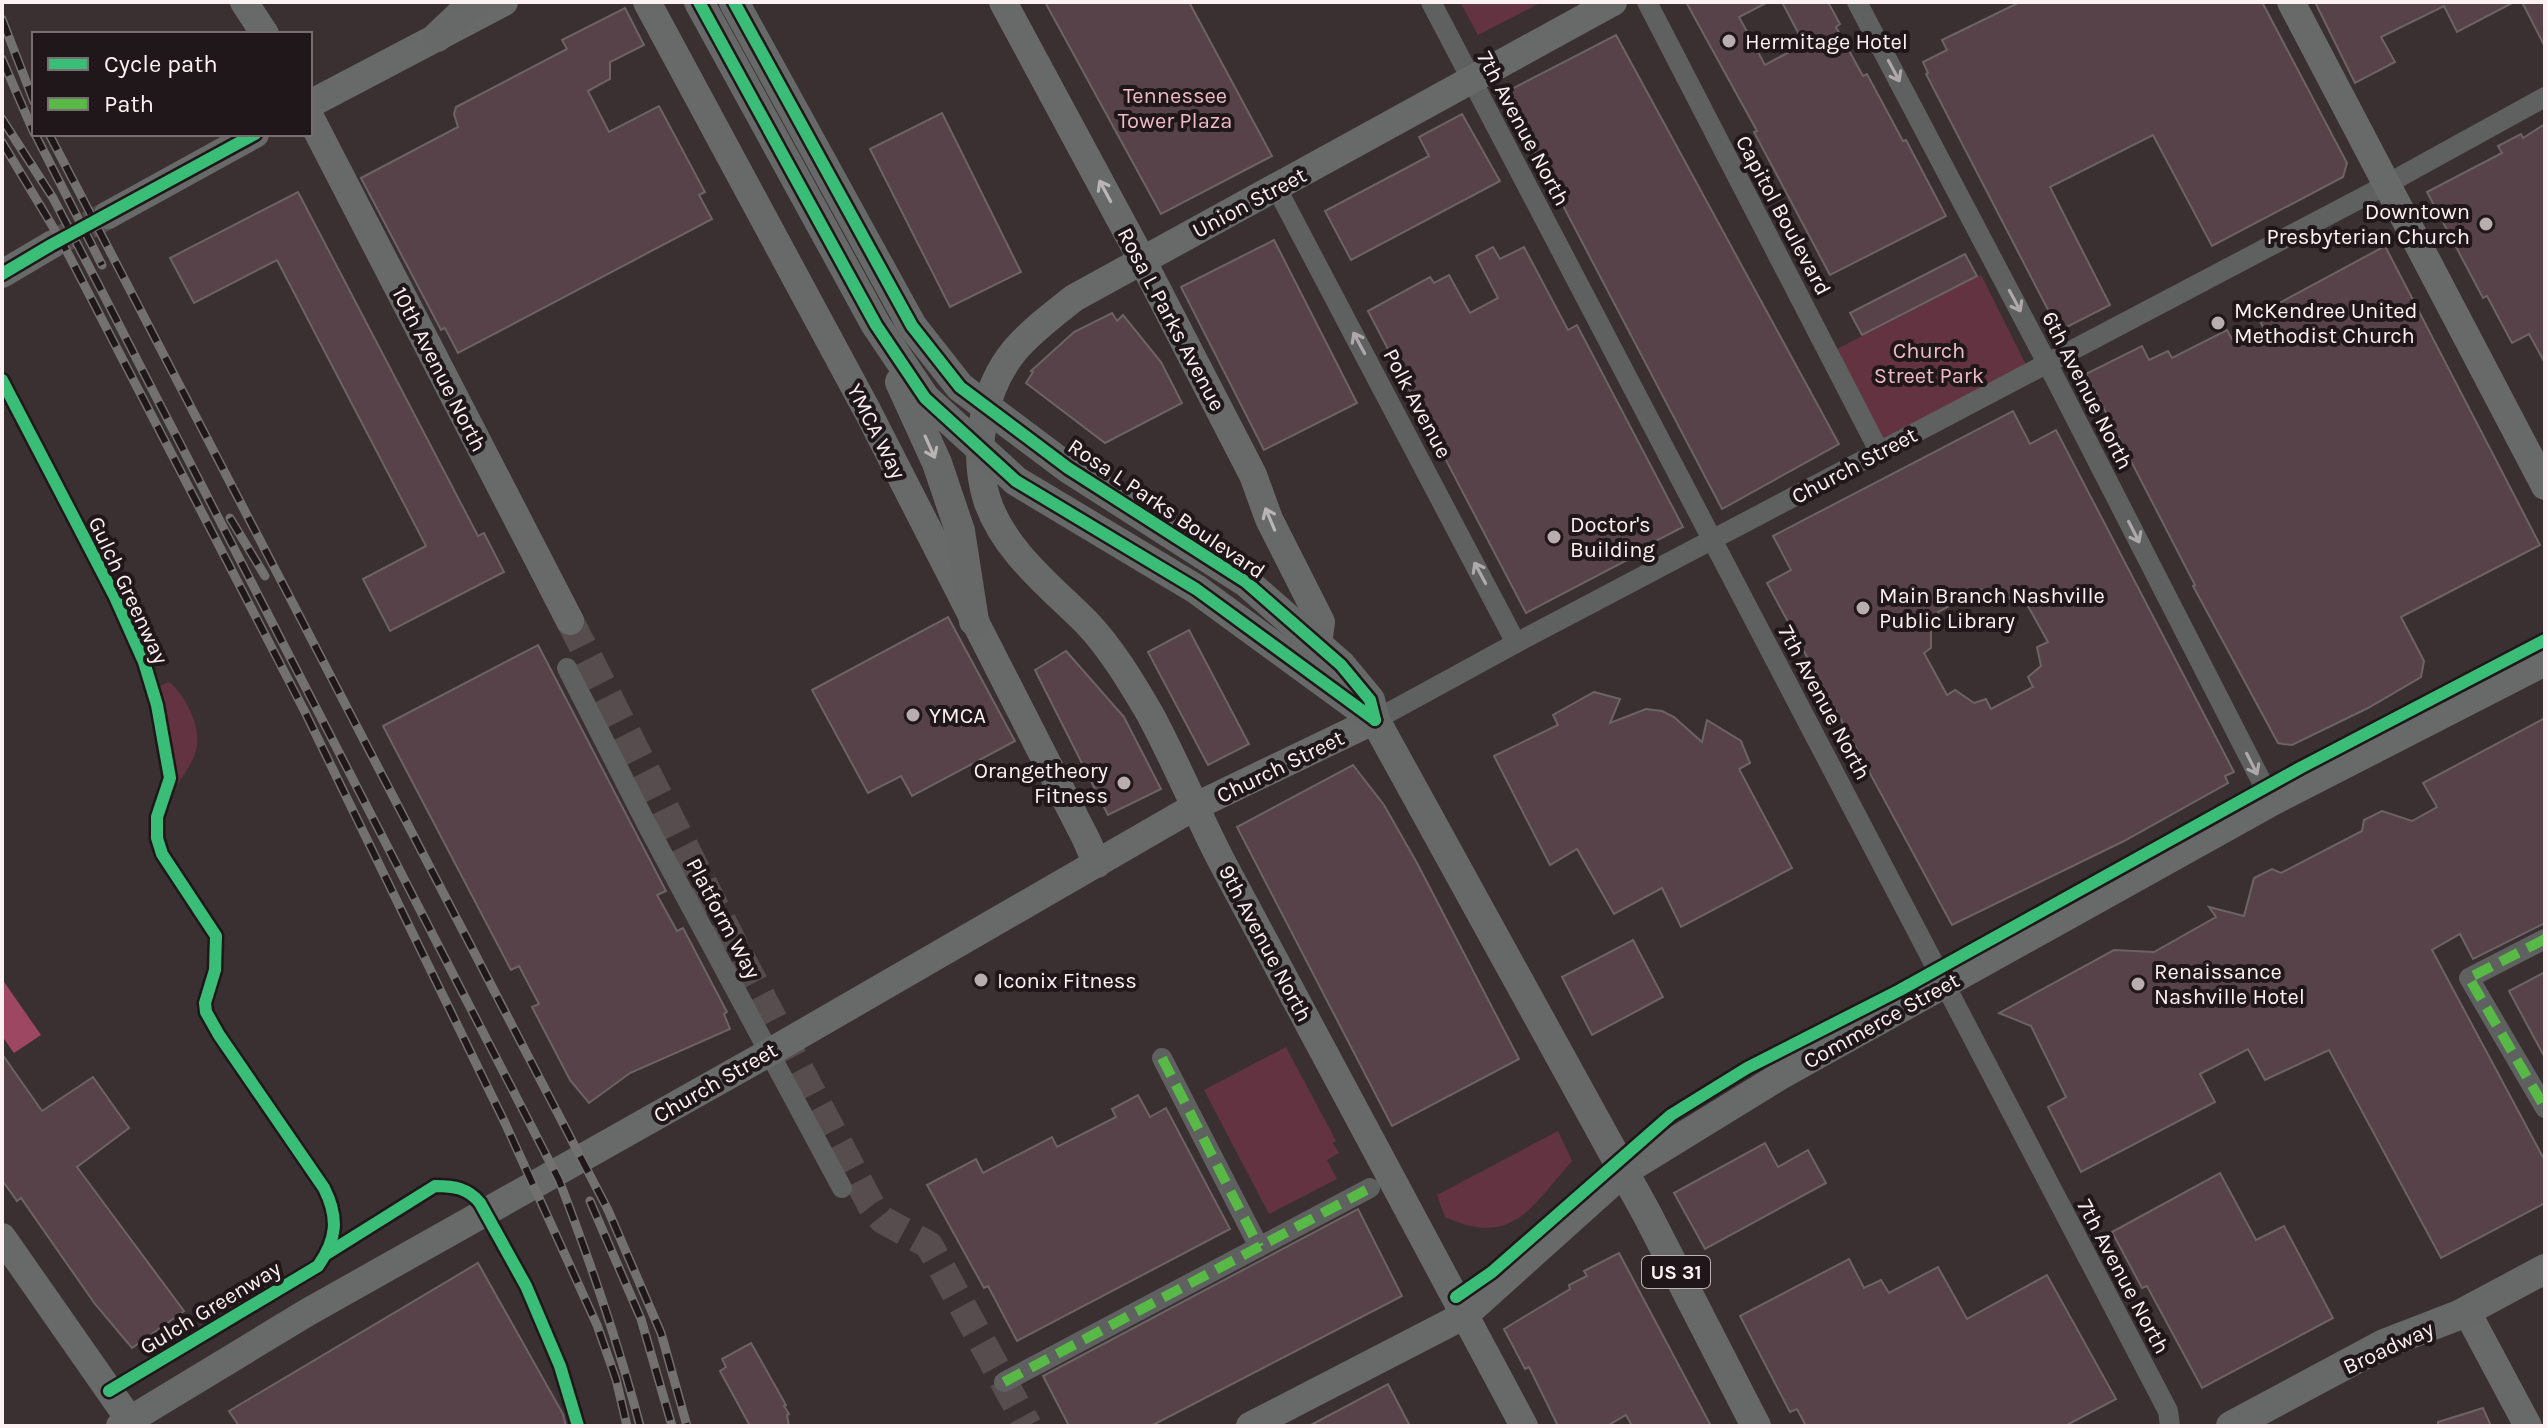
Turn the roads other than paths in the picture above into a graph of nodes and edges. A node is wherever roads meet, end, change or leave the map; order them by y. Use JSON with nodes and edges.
{"nodes":[{"id":1,"x":244,"y":2,"type":"edge"},
{"id":2,"x":474,"y":2,"type":"edge"},
{"id":3,"x":504,"y":2,"type":"edge"},
{"id":4,"x":647,"y":2,"type":"edge"},
{"id":5,"x":699,"y":2,"type":"edge"},
{"id":6,"x":734,"y":2,"type":"edge"},
{"id":7,"x":1003,"y":2,"type":"edge"},
{"id":8,"x":1431,"y":2,"type":"edge"},
{"id":9,"x":1613,"y":2,"type":"edge"},
{"id":10,"x":1647,"y":2,"type":"edge"},
{"id":11,"x":1857,"y":2,"type":"edge"},
{"id":12,"x":2291,"y":2,"type":"edge"},
{"id":13,"x":264,"y":32,"type":"edge"},
{"id":14,"x":437,"y":37,"type":"junction"},
{"id":15,"x":1473,"y":80,"type":"junction"},
{"id":16,"x":2545,"y":97,"type":"edge"},
{"id":17,"x":312,"y":103,"type":"edge"},
{"id":18,"x":312,"y":121,"type":"edge"},
{"id":19,"x":251,"y":136,"type":"edge"},
{"id":20,"x":2387,"y":184,"type":"junction"},
{"id":21,"x":1276,"y":187,"type":"junction"},
{"id":22,"x":108,"y":215,"type":"tunnel mouth"},
{"id":23,"x":51,"y":245,"type":"tunnel mouth"},
{"id":24,"x":1142,"y":260,"type":"junction"},
{"id":25,"x":2,"y":274,"type":"edge"},
{"id":26,"x":876,"y":325,"type":"junction"},
{"id":27,"x":2048,"y":364,"type":"junction"},
{"id":28,"x":1879,"y":451,"type":"junction"},
{"id":29,"x":983,"y":480,"type":"joint"},
{"id":30,"x":2545,"y":486,"type":"edge"},
{"id":31,"x":1713,"y":539,"type":"junction"},
{"id":32,"x":570,"y":621,"type":"tunnel mouth"},
{"id":33,"x":974,"y":621,"type":"junction"},
{"id":34,"x":1516,"y":643,"type":"junction"},
{"id":35,"x":1318,"y":644,"type":"junction"},
{"id":36,"x":2545,"y":662,"type":"edge"},
{"id":37,"x":567,"y":668,"type":"dead end"},
{"id":38,"x":1375,"y":720,"type":"junction"},
{"id":39,"x":2272,"y":802,"type":"junction"},
{"id":40,"x":1194,"y":807,"type":"junction"},
{"id":41,"x":1097,"y":864,"type":"junction"},
{"id":42,"x":2545,"y":939,"type":"edge"},
{"id":43,"x":1946,"y":985,"type":"junction"},
{"id":44,"x":770,"y":1052,"type":"junction"},
{"id":45,"x":1162,"y":1058,"type":"dead end"},
{"id":46,"x":2545,"y":1108,"type":"edge"},
{"id":47,"x":1624,"y":1172,"type":"junction"},
{"id":48,"x":842,"y":1188,"type":"dead end"},
{"id":49,"x":1370,"y":1188,"type":"dead end"},
{"id":50,"x":2,"y":1237,"type":"edge"},
{"id":51,"x":1259,"y":1247,"type":"junction"},
{"id":52,"x":2545,"y":1269,"type":"edge"},
{"id":53,"x":2467,"y":1312,"type":"junction"},
{"id":54,"x":1465,"y":1315,"type":"junction"},
{"id":55,"x":1004,"y":1382,"type":"dead end"},
{"id":56,"x":120,"y":1426,"type":"edge"},
{"id":57,"x":134,"y":1426,"type":"edge"},
{"id":58,"x":1250,"y":1426,"type":"edge"},
{"id":59,"x":1524,"y":1426,"type":"edge"},
{"id":60,"x":1756,"y":1426,"type":"edge"},
{"id":61,"x":2170,"y":1426,"type":"edge"},
{"id":62,"x":2231,"y":1426,"type":"edge"},
{"id":63,"x":2528,"y":1426,"type":"edge"}],
"edges":[{"from":1,"to":13,"type":"street"},
{"from":2,"to":14,"type":"main road"},
{"from":3,"to":14,"type":"street"},
{"from":4,"to":33,"type":"street","name":"YMCA Way"},
{"from":5,"to":26,"type":"main road","name":"Rosa L Parks Boulevard","number":"US 31"},
{"from":6,"to":35,"type":"main road","name":"Rosa L Parks Boulevard","number":"US 31"},
{"from":24,"to":7,"type":"street","name":"Rosa L Parks Avenue","one_way":true},
{"from":8,"to":15,"type":"street","name":"7th Avenue North"},
{"from":9,"to":15,"type":"street","name":"Union Street"},
{"from":10,"to":28,"type":"street","name":"Capitol Boulevard"},
{"from":11,"to":27,"type":"street","name":"6th Avenue North","one_way":true},
{"from":12,"to":20,"type":"street"},
{"from":14,"to":17,"type":"street"},
{"from":15,"to":21,"type":"street","name":"Union Street"},
{"from":15,"to":31,"type":"street","name":"7th Avenue North"},
{"from":16,"to":20,"type":"street","name":"Church Street"},
{"from":18,"to":32,"type":"street","name":"10th Avenue North"},
{"from":19,"to":22,"type":"street"},
{"from":20,"to":27,"type":"street","name":"Church Street"},
{"from":20,"to":30,"type":"street"},
{"from":21,"to":24,"type":"street","name":"Union Street"},
{"from":34,"to":21,"type":"street","name":"Polk Avenue","one_way":true},
{"from":23,"to":25,"type":"street"},
{"from":24,"to":29,"type":"street","name":"Union Street"},
{"from":35,"to":24,"type":"street","name":"Rosa L Parks Avenue","one_way":true},
{"from":26,"to":33,"type":"main road","one_way":true},
{"from":26,"to":38,"type":"main road","name":"Rosa L Parks Boulevard","number":"US 31"},
{"from":27,"to":28,"type":"street","name":"Church Street"},
{"from":27,"to":39,"type":"street","name":"6th Avenue North","one_way":true},
{"from":28,"to":31,"type":"street","name":"Church Street"},
{"from":29,"to":40,"type":"street","name":"9th Avenue North"},
{"from":31,"to":34,"type":"street","name":"Church Street"},
{"from":31,"to":43,"type":"street","name":"7th Avenue North"},
{"from":33,"to":41,"type":"street","name":"YMCA Way"},
{"from":34,"to":38,"type":"street","name":"Church Street"},
{"from":35,"to":38,"type":"main road","name":"Rosa L Parks Boulevard","number":"US 31"},
{"from":36,"to":39,"type":"street","name":"Commerce Street"},
{"from":37,"to":44,"type":"street","name":"Platform Way"},
{"from":38,"to":40,"type":"street","name":"Church Street"},
{"from":38,"to":47,"type":"main road","name":"Rosa L Parks Boulevard","number":"US 31"},
{"from":39,"to":43,"type":"street","name":"Commerce Street"},
{"from":40,"to":41,"type":"street","name":"Church Street"},
{"from":40,"to":54,"type":"street","name":"9th Avenue North"},
{"from":41,"to":44,"type":"street","name":"Church Street"},
{"from":42,"to":46,"type":"street"},
{"from":43,"to":47,"type":"street","name":"Commerce Street"},
{"from":43,"to":61,"type":"street","name":"7th Avenue North"},
{"from":44,"to":48,"type":"street","name":"Platform Way"},
{"from":44,"to":56,"type":"street","name":"Church Street"},
{"from":45,"to":51,"type":"street"},
{"from":47,"to":54,"type":"street","name":"Commerce Street"},
{"from":47,"to":60,"type":"main road","name":"Rosa L Parks Boulevard","number":"US 31"},
{"from":49,"to":51,"type":"street"},
{"from":50,"to":57,"type":"street"},
{"from":51,"to":55,"type":"street"},
{"from":52,"to":53,"type":"main road","name":"Broadway"},
{"from":53,"to":62,"type":"main road","name":"Broadway"},
{"from":53,"to":63,"type":"street"},
{"from":54,"to":58,"type":"street","name":"Commerce Street"},
{"from":54,"to":59,"type":"street","name":"9th Avenue North"}]}
